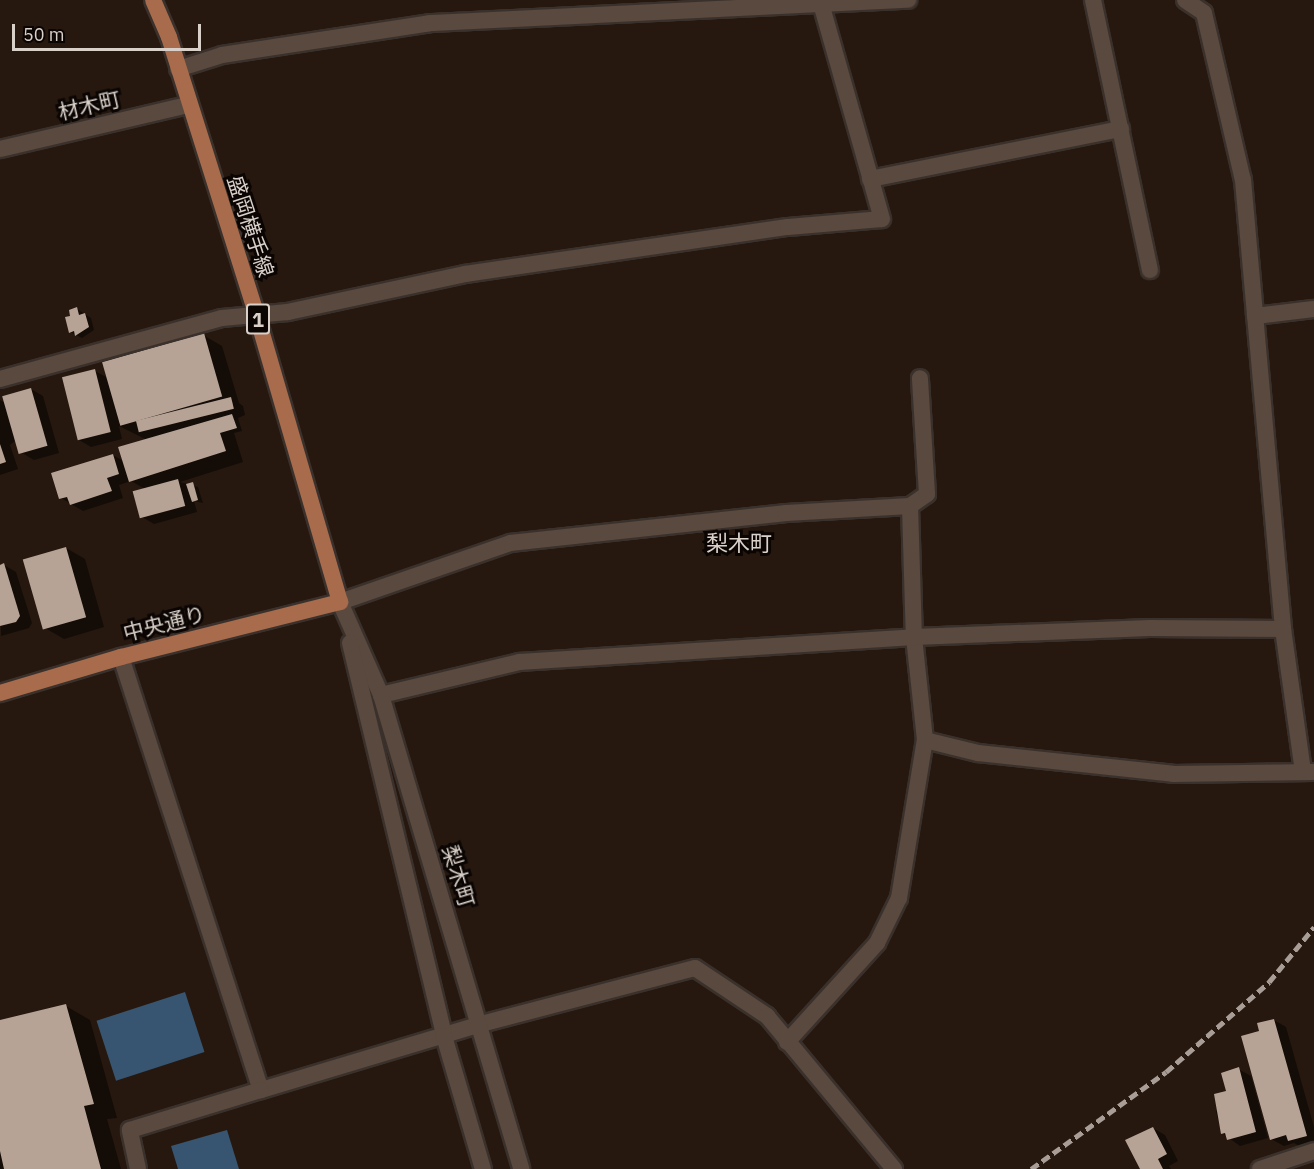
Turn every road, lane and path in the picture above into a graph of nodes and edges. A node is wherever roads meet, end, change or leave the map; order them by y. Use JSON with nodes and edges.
{"nodes":[{"id":1,"x":153,"y":0,"type":"edge"},
{"id":2,"x":908,"y":0,"type":"edge"},
{"id":3,"x":1094,"y":0,"type":"edge"},
{"id":4,"x":1185,"y":0,"type":"edge"},
{"id":5,"x":821,"y":3,"type":"junction"},
{"id":6,"x":178,"y":69,"type":"junction"},
{"id":7,"x":188,"y":105,"type":"junction"},
{"id":8,"x":1121,"y":129,"type":"junction"},
{"id":9,"x":0,"y":149,"type":"edge"},
{"id":10,"x":870,"y":179,"type":"junction"},
{"id":11,"x":1150,"y":270,"type":"dead end"},
{"id":12,"x":1314,"y":309,"type":"edge"},
{"id":13,"x":256,"y":313,"type":"junction"},
{"id":14,"x":1255,"y":316,"type":"junction"},
{"id":15,"x":920,"y":378,"type":"dead end"},
{"id":16,"x":0,"y":380,"type":"edge"},
{"id":17,"x":910,"y":506,"type":"junction"},
{"id":18,"x":340,"y":602,"type":"junction"},
{"id":19,"x":1283,"y":629,"type":"junction"},
{"id":20,"x":914,"y":637,"type":"junction"},
{"id":21,"x":121,"y":657,"type":"junction"},
{"id":22,"x":0,"y":693,"type":"edge"},
{"id":23,"x":381,"y":695,"type":"junction"},
{"id":24,"x":925,"y":740,"type":"junction"},
{"id":25,"x":1309,"y":772,"type":"edge"},
{"id":26,"x":481,"y":1024,"type":"junction"},
{"id":27,"x":444,"y":1035,"type":"junction"},
{"id":28,"x":787,"y":1042,"type":"junction"},
{"id":29,"x":261,"y":1090,"type":"junction"},
{"id":30,"x":1314,"y":1151,"type":"edge"},
{"id":31,"x":138,"y":1169,"type":"edge"},
{"id":32,"x":483,"y":1169,"type":"edge"},
{"id":33,"x":521,"y":1169,"type":"edge"},
{"id":34,"x":894,"y":1169,"type":"edge"},
{"id":35,"x":1260,"y":1169,"type":"edge"}],
"edges":[{"from":1,"to":6,"type":"main road","name":"盛岡横手線","number":"1"},
{"from":2,"to":5,"type":"street"},
{"from":3,"to":8,"type":"street"},
{"from":4,"to":14,"type":"street"},
{"from":5,"to":6,"type":"street"},
{"from":5,"to":10,"type":"street"},
{"from":6,"to":7,"type":"main road","name":"盛岡横手線","number":"1"},
{"from":7,"to":9,"type":"street","name":"材木町"},
{"from":7,"to":13,"type":"main road","name":"盛岡横手線","number":"1"},
{"from":8,"to":10,"type":"street"},
{"from":8,"to":11,"type":"street"},
{"from":10,"to":13,"type":"street"},
{"from":12,"to":14,"type":"street"},
{"from":13,"to":16,"type":"street"},
{"from":13,"to":18,"type":"main road","name":"盛岡横手線","number":"1"},
{"from":14,"to":19,"type":"street"},
{"from":15,"to":17,"type":"street"},
{"from":17,"to":18,"type":"street"},
{"from":17,"to":20,"type":"street"},
{"from":18,"to":21,"type":"main road","name":"中央通り"},
{"from":18,"to":23,"type":"street","name":"梨木町"},
{"from":18,"to":27,"type":"street"},
{"from":19,"to":20,"type":"street"},
{"from":19,"to":25,"type":"street"},
{"from":20,"to":23,"type":"street"},
{"from":20,"to":24,"type":"street"},
{"from":21,"to":22,"type":"main road","name":"中央通り"},
{"from":21,"to":29,"type":"street"},
{"from":23,"to":26,"type":"street","name":"梨木町"},
{"from":24,"to":25,"type":"street"},
{"from":24,"to":28,"type":"street"},
{"from":26,"to":27,"type":"street"},
{"from":26,"to":28,"type":"street"},
{"from":26,"to":33,"type":"street","name":"梨木町"},
{"from":27,"to":29,"type":"street"},
{"from":27,"to":32,"type":"street"},
{"from":28,"to":34,"type":"street"},
{"from":29,"to":31,"type":"street"},
{"from":30,"to":35,"type":"street"}]}
